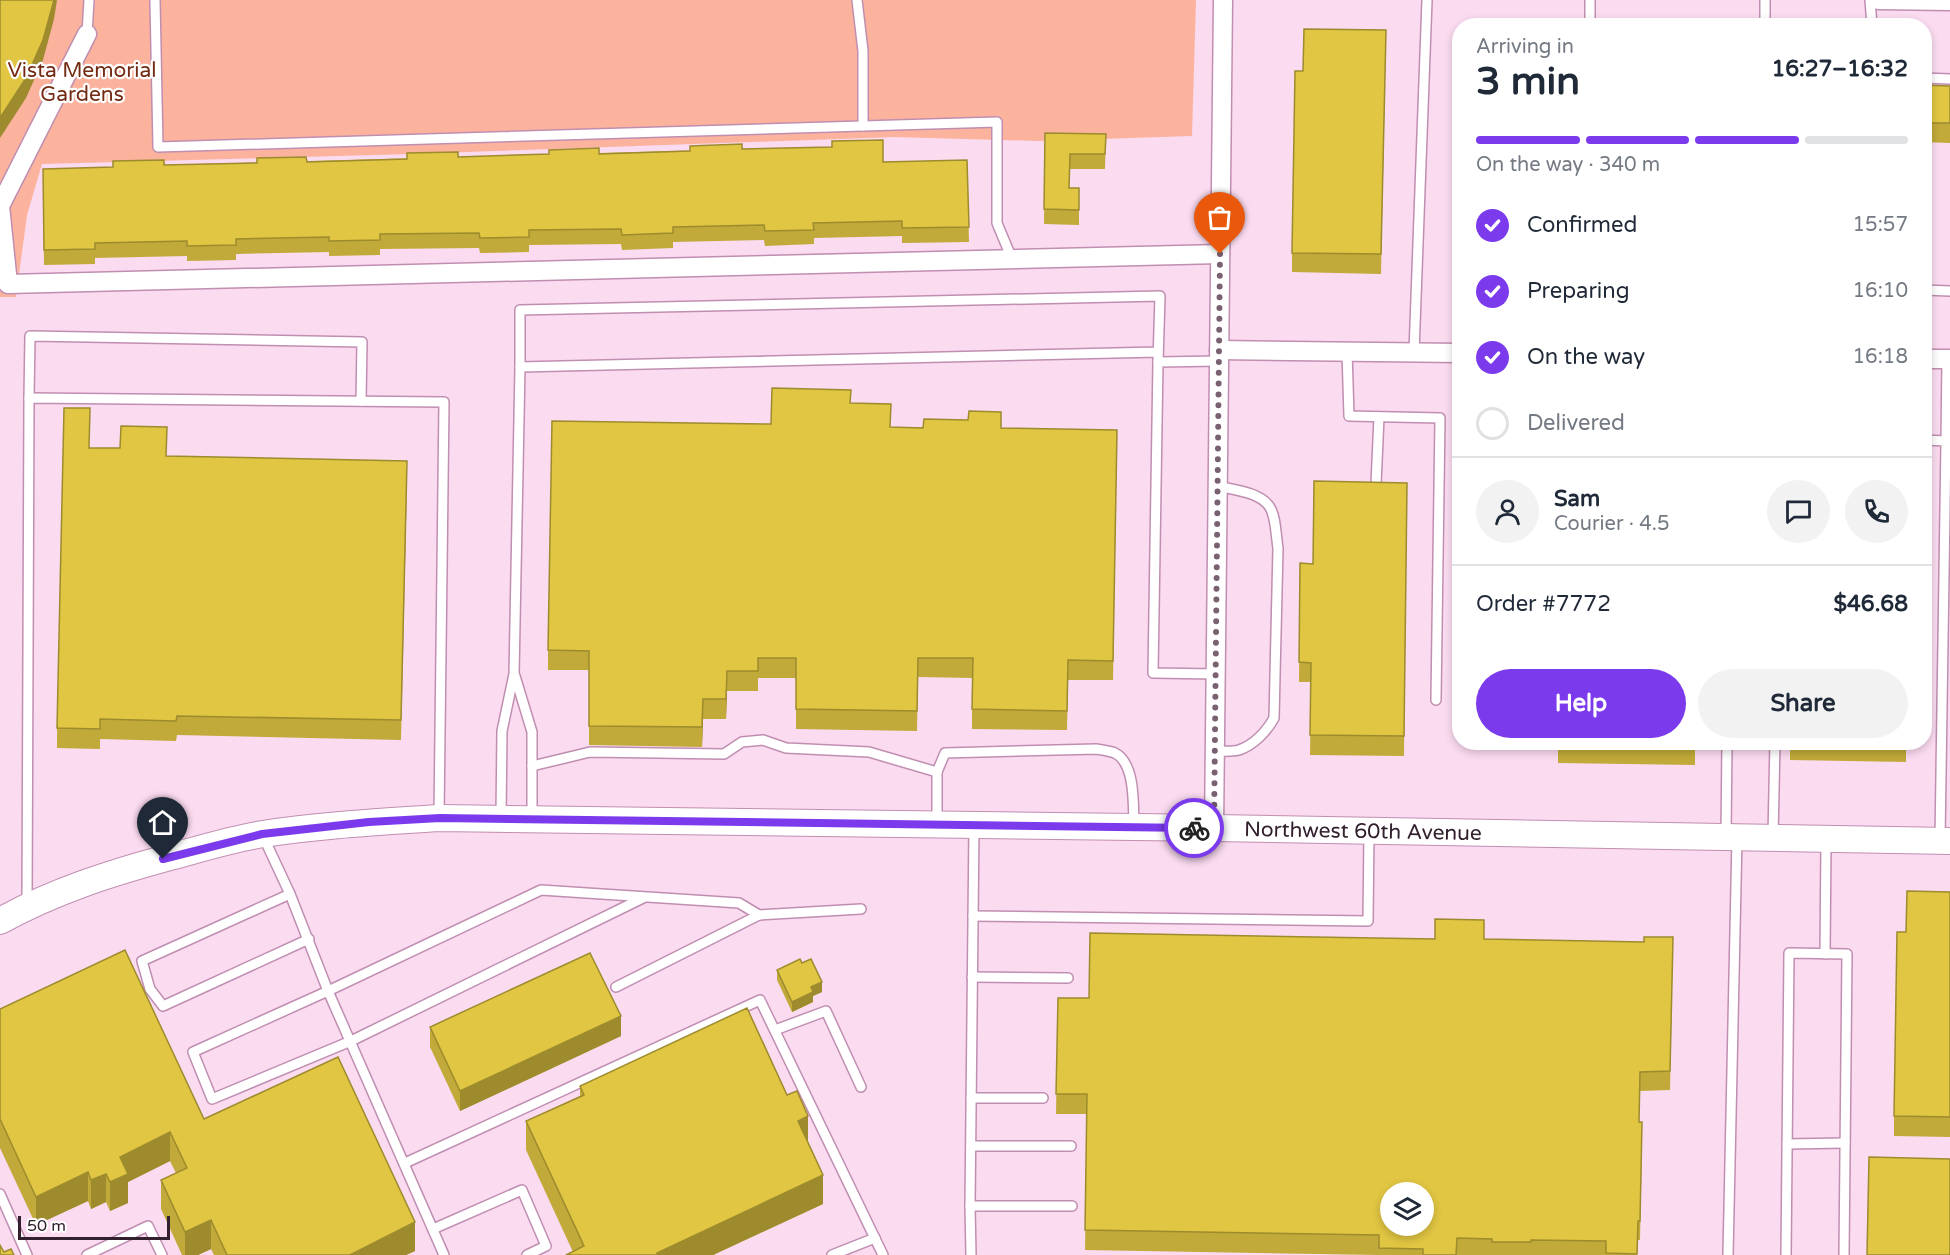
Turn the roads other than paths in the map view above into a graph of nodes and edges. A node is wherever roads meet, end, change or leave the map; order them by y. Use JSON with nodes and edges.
{"nodes":[{"id":1,"x":89,"y":0,"type":"edge"},
{"id":2,"x":155,"y":0,"type":"edge"},
{"id":3,"x":857,"y":0,"type":"edge"},
{"id":4,"x":1223,"y":0,"type":"edge"},
{"id":5,"x":1427,"y":0,"type":"edge"},
{"id":6,"x":1590,"y":0,"type":"edge"},
{"id":7,"x":1766,"y":0,"type":"edge"},
{"id":8,"x":1870,"y":0,"type":"edge"},
{"id":9,"x":1878,"y":0,"type":"edge"},
{"id":10,"x":1950,"y":2,"type":"edge"},
{"id":11,"x":1590,"y":18,"type":"edge"},
{"id":12,"x":1765,"y":18,"type":"edge"},
{"id":13,"x":1871,"y":18,"type":"edge"},
{"id":14,"x":87,"y":34,"type":"joint"},
{"id":15,"x":1932,"y":78,"type":"edge"},
{"id":16,"x":1950,"y":79,"type":"edge"},
{"id":17,"x":863,"y":126,"type":"junction"},
{"id":18,"x":1220,"y":254,"type":"junction"},
{"id":19,"x":1012,"y":259,"type":"junction"},
{"id":20,"x":1932,"y":290,"type":"edge"},
{"id":21,"x":1950,"y":291,"type":"edge"},
{"id":22,"x":1347,"y":352,"type":"junction"},
{"id":23,"x":1414,"y":352,"type":"junction"},
{"id":24,"x":1452,"y":353,"type":"edge"},
{"id":25,"x":1219,"y":356,"type":"junction"},
{"id":26,"x":1158,"y":357,"type":"junction"},
{"id":27,"x":1932,"y":359,"type":"edge"},
{"id":28,"x":1948,"y":359,"type":"edge"},
{"id":29,"x":520,"y":367,"type":"junction"},
{"id":30,"x":29,"y":398,"type":"junction"},
{"id":31,"x":361,"y":401,"type":"junction"},
{"id":32,"x":1379,"y":417,"type":"junction"},
{"id":33,"x":1932,"y":440,"type":"edge"},
{"id":34,"x":1946,"y":441,"type":"junction"},
{"id":35,"x":1376,"y":484,"type":"edge"},
{"id":36,"x":1218,"y":486,"type":"junction"},
{"id":37,"x":514,"y":674,"type":"junction"},
{"id":38,"x":1216,"y":674,"type":"junction"},
{"id":39,"x":1436,"y":700,"type":"dead end"},
{"id":40,"x":1727,"y":750,"type":"edge"},
{"id":41,"x":1774,"y":750,"type":"edge"},
{"id":42,"x":1215,"y":751,"type":"junction"},
{"id":43,"x":532,"y":766,"type":"junction"},
{"id":44,"x":937,"y":772,"type":"junction"},
{"id":45,"x":440,"y":818,"type":"junction"},
{"id":46,"x":501,"y":819,"type":"junction"},
{"id":47,"x":532,"y":819,"type":"junction"},
{"id":48,"x":937,"y":826,"type":"junction"},
{"id":49,"x":974,"y":826,"type":"junction"},
{"id":50,"x":1134,"y":828,"type":"junction"},
{"id":51,"x":1214,"y":828,"type":"junction"},
{"id":52,"x":1369,"y":831,"type":"junction"},
{"id":53,"x":262,"y":834,"type":"junction"},
{"id":54,"x":1731,"y":838,"type":"junction"},
{"id":55,"x":1773,"y":838,"type":"junction"},
{"id":56,"x":1826,"y":839,"type":"junction"},
{"id":57,"x":1945,"y":841,"type":"edge"},
{"id":58,"x":290,"y":894,"type":"junction"},
{"id":59,"x":645,"y":897,"type":"junction"},
{"id":60,"x":27,"y":906,"type":"junction"},
{"id":61,"x":861,"y":909,"type":"dead end"},
{"id":62,"x":759,"y":915,"type":"junction"},
{"id":63,"x":973,"y":916,"type":"junction"},
{"id":64,"x":0,"y":921,"type":"edge"},
{"id":65,"x":309,"y":939,"type":"junction"},
{"id":66,"x":1825,"y":954,"type":"junction"},
{"id":67,"x":972,"y":976,"type":"junction"},
{"id":68,"x":1068,"y":978,"type":"dead end"},
{"id":69,"x":616,"y":987,"type":"dead end"},
{"id":70,"x":328,"y":991,"type":"junction"},
{"id":71,"x":775,"y":1030,"type":"junction"},
{"id":72,"x":351,"y":1041,"type":"junction"},
{"id":73,"x":861,"y":1087,"type":"dead end"},
{"id":74,"x":971,"y":1098,"type":"junction"},
{"id":75,"x":1043,"y":1098,"type":"dead end"},
{"id":76,"x":1845,"y":1143,"type":"junction"},
{"id":77,"x":1787,"y":1144,"type":"junction"},
{"id":78,"x":971,"y":1146,"type":"junction"},
{"id":79,"x":1071,"y":1146,"type":"dead end"},
{"id":80,"x":405,"y":1163,"type":"junction"},
{"id":81,"x":0,"y":1194,"type":"edge"},
{"id":82,"x":970,"y":1206,"type":"junction"},
{"id":83,"x":1072,"y":1206,"type":"dead end"},
{"id":84,"x":433,"y":1229,"type":"junction"},
{"id":85,"x":875,"y":1238,"type":"junction"},
{"id":86,"x":27,"y":1255,"type":"edge"},
{"id":87,"x":87,"y":1255,"type":"edge"},
{"id":88,"x":162,"y":1255,"type":"edge"},
{"id":89,"x":444,"y":1255,"type":"edge"},
{"id":90,"x":526,"y":1255,"type":"edge"},
{"id":91,"x":832,"y":1255,"type":"edge"},
{"id":92,"x":883,"y":1255,"type":"edge"},
{"id":93,"x":971,"y":1255,"type":"edge"},
{"id":94,"x":1728,"y":1255,"type":"edge"},
{"id":95,"x":1786,"y":1255,"type":"edge"},
{"id":96,"x":1844,"y":1255,"type":"edge"}],
"edges":[{"from":1,"to":14,"type":"lane"},
{"from":2,"to":17,"type":"lane"},
{"from":3,"to":17,"type":"lane"},
{"from":4,"to":18,"type":"street"},
{"from":5,"to":23,"type":"lane"},
{"from":6,"to":11,"type":"lane"},
{"from":7,"to":12,"type":"lane"},
{"from":8,"to":13,"type":"lane"},
{"from":9,"to":10,"type":"street"},
{"from":14,"to":19,"type":"street"},
{"from":15,"to":16,"type":"lane"},
{"from":17,"to":19,"type":"lane"},
{"from":18,"to":19,"type":"street"},
{"from":18,"to":25,"type":"street"},
{"from":20,"to":21,"type":"lane"},
{"from":22,"to":23,"type":"street"},
{"from":22,"to":25,"type":"street"},
{"from":22,"to":32,"type":"lane"},
{"from":23,"to":24,"type":"street"},
{"from":25,"to":26,"type":"lane"},
{"from":25,"to":36,"type":"street"},
{"from":26,"to":29,"type":"lane"},
{"from":26,"to":29,"type":"lane"},
{"from":26,"to":38,"type":"lane"},
{"from":27,"to":28,"type":"street"},
{"from":28,"to":34,"type":"lane"},
{"from":29,"to":37,"type":"lane"},
{"from":30,"to":31,"type":"lane"},
{"from":30,"to":31,"type":"lane"},
{"from":30,"to":60,"type":"lane"},
{"from":31,"to":45,"type":"lane"},
{"from":32,"to":35,"type":"lane"},
{"from":32,"to":39,"type":"lane"},
{"from":33,"to":34,"type":"lane"},
{"from":34,"to":57,"type":"lane"},
{"from":36,"to":38,"type":"street"},
{"from":36,"to":42,"type":"lane"},
{"from":37,"to":43,"type":"lane"},
{"from":37,"to":46,"type":"lane"},
{"from":38,"to":42,"type":"street"},
{"from":40,"to":54,"type":"lane"},
{"from":41,"to":55,"type":"lane"},
{"from":42,"to":51,"type":"street"},
{"from":43,"to":44,"type":"lane"},
{"from":43,"to":47,"type":"lane"},
{"from":44,"to":48,"type":"lane"},
{"from":44,"to":50,"type":"lane"},
{"from":45,"to":46,"type":"street","name":"Northwest 60th Avenue"},
{"from":45,"to":53,"type":"street","name":"Northwest 60th Avenue"},
{"from":46,"to":47,"type":"street","name":"Northwest 60th Avenue"},
{"from":47,"to":48,"type":"street","name":"Northwest 60th Avenue"},
{"from":48,"to":49,"type":"street","name":"Northwest 60th Avenue"},
{"from":49,"to":50,"type":"street","name":"Northwest 60th Avenue"},
{"from":49,"to":63,"type":"lane"},
{"from":50,"to":51,"type":"street","name":"Northwest 60th Avenue"},
{"from":51,"to":52,"type":"street","name":"Northwest 60th Avenue"},
{"from":52,"to":54,"type":"street","name":"Northwest 60th Avenue"},
{"from":52,"to":63,"type":"lane"},
{"from":53,"to":58,"type":"lane"},
{"from":53,"to":60,"type":"street","name":"Northwest 60th Avenue"},
{"from":54,"to":55,"type":"street","name":"Northwest 60th Avenue"},
{"from":54,"to":94,"type":"lane"},
{"from":55,"to":56,"type":"street","name":"Northwest 60th Avenue"},
{"from":56,"to":57,"type":"street","name":"Northwest 60th Avenue"},
{"from":56,"to":66,"type":"lane"},
{"from":58,"to":65,"type":"lane"},
{"from":58,"to":65,"type":"lane"},
{"from":59,"to":62,"type":"lane"},
{"from":59,"to":70,"type":"lane"},
{"from":59,"to":72,"type":"lane"},
{"from":60,"to":64,"type":"street","name":"Northwest 60th Avenue"},
{"from":61,"to":62,"type":"lane"},
{"from":62,"to":69,"type":"lane"},
{"from":63,"to":67,"type":"lane"},
{"from":65,"to":70,"type":"lane"},
{"from":66,"to":76,"type":"lane"},
{"from":66,"to":77,"type":"lane"},
{"from":67,"to":68,"type":"lane"},
{"from":67,"to":74,"type":"lane"},
{"from":70,"to":72,"type":"lane"},
{"from":70,"to":72,"type":"lane"},
{"from":71,"to":73,"type":"lane"},
{"from":71,"to":80,"type":"lane"},
{"from":71,"to":85,"type":"lane"},
{"from":72,"to":80,"type":"lane"},
{"from":74,"to":75,"type":"lane"},
{"from":74,"to":78,"type":"lane"},
{"from":76,"to":77,"type":"lane"},
{"from":76,"to":96,"type":"lane"},
{"from":77,"to":95,"type":"lane"},
{"from":78,"to":79,"type":"lane"},
{"from":78,"to":82,"type":"lane"},
{"from":80,"to":84,"type":"lane"},
{"from":81,"to":86,"type":"lane"},
{"from":82,"to":83,"type":"lane"},
{"from":82,"to":93,"type":"lane"},
{"from":84,"to":89,"type":"lane"},
{"from":84,"to":90,"type":"lane"},
{"from":85,"to":91,"type":"lane"},
{"from":85,"to":92,"type":"lane"},
{"from":87,"to":88,"type":"lane"}]}
